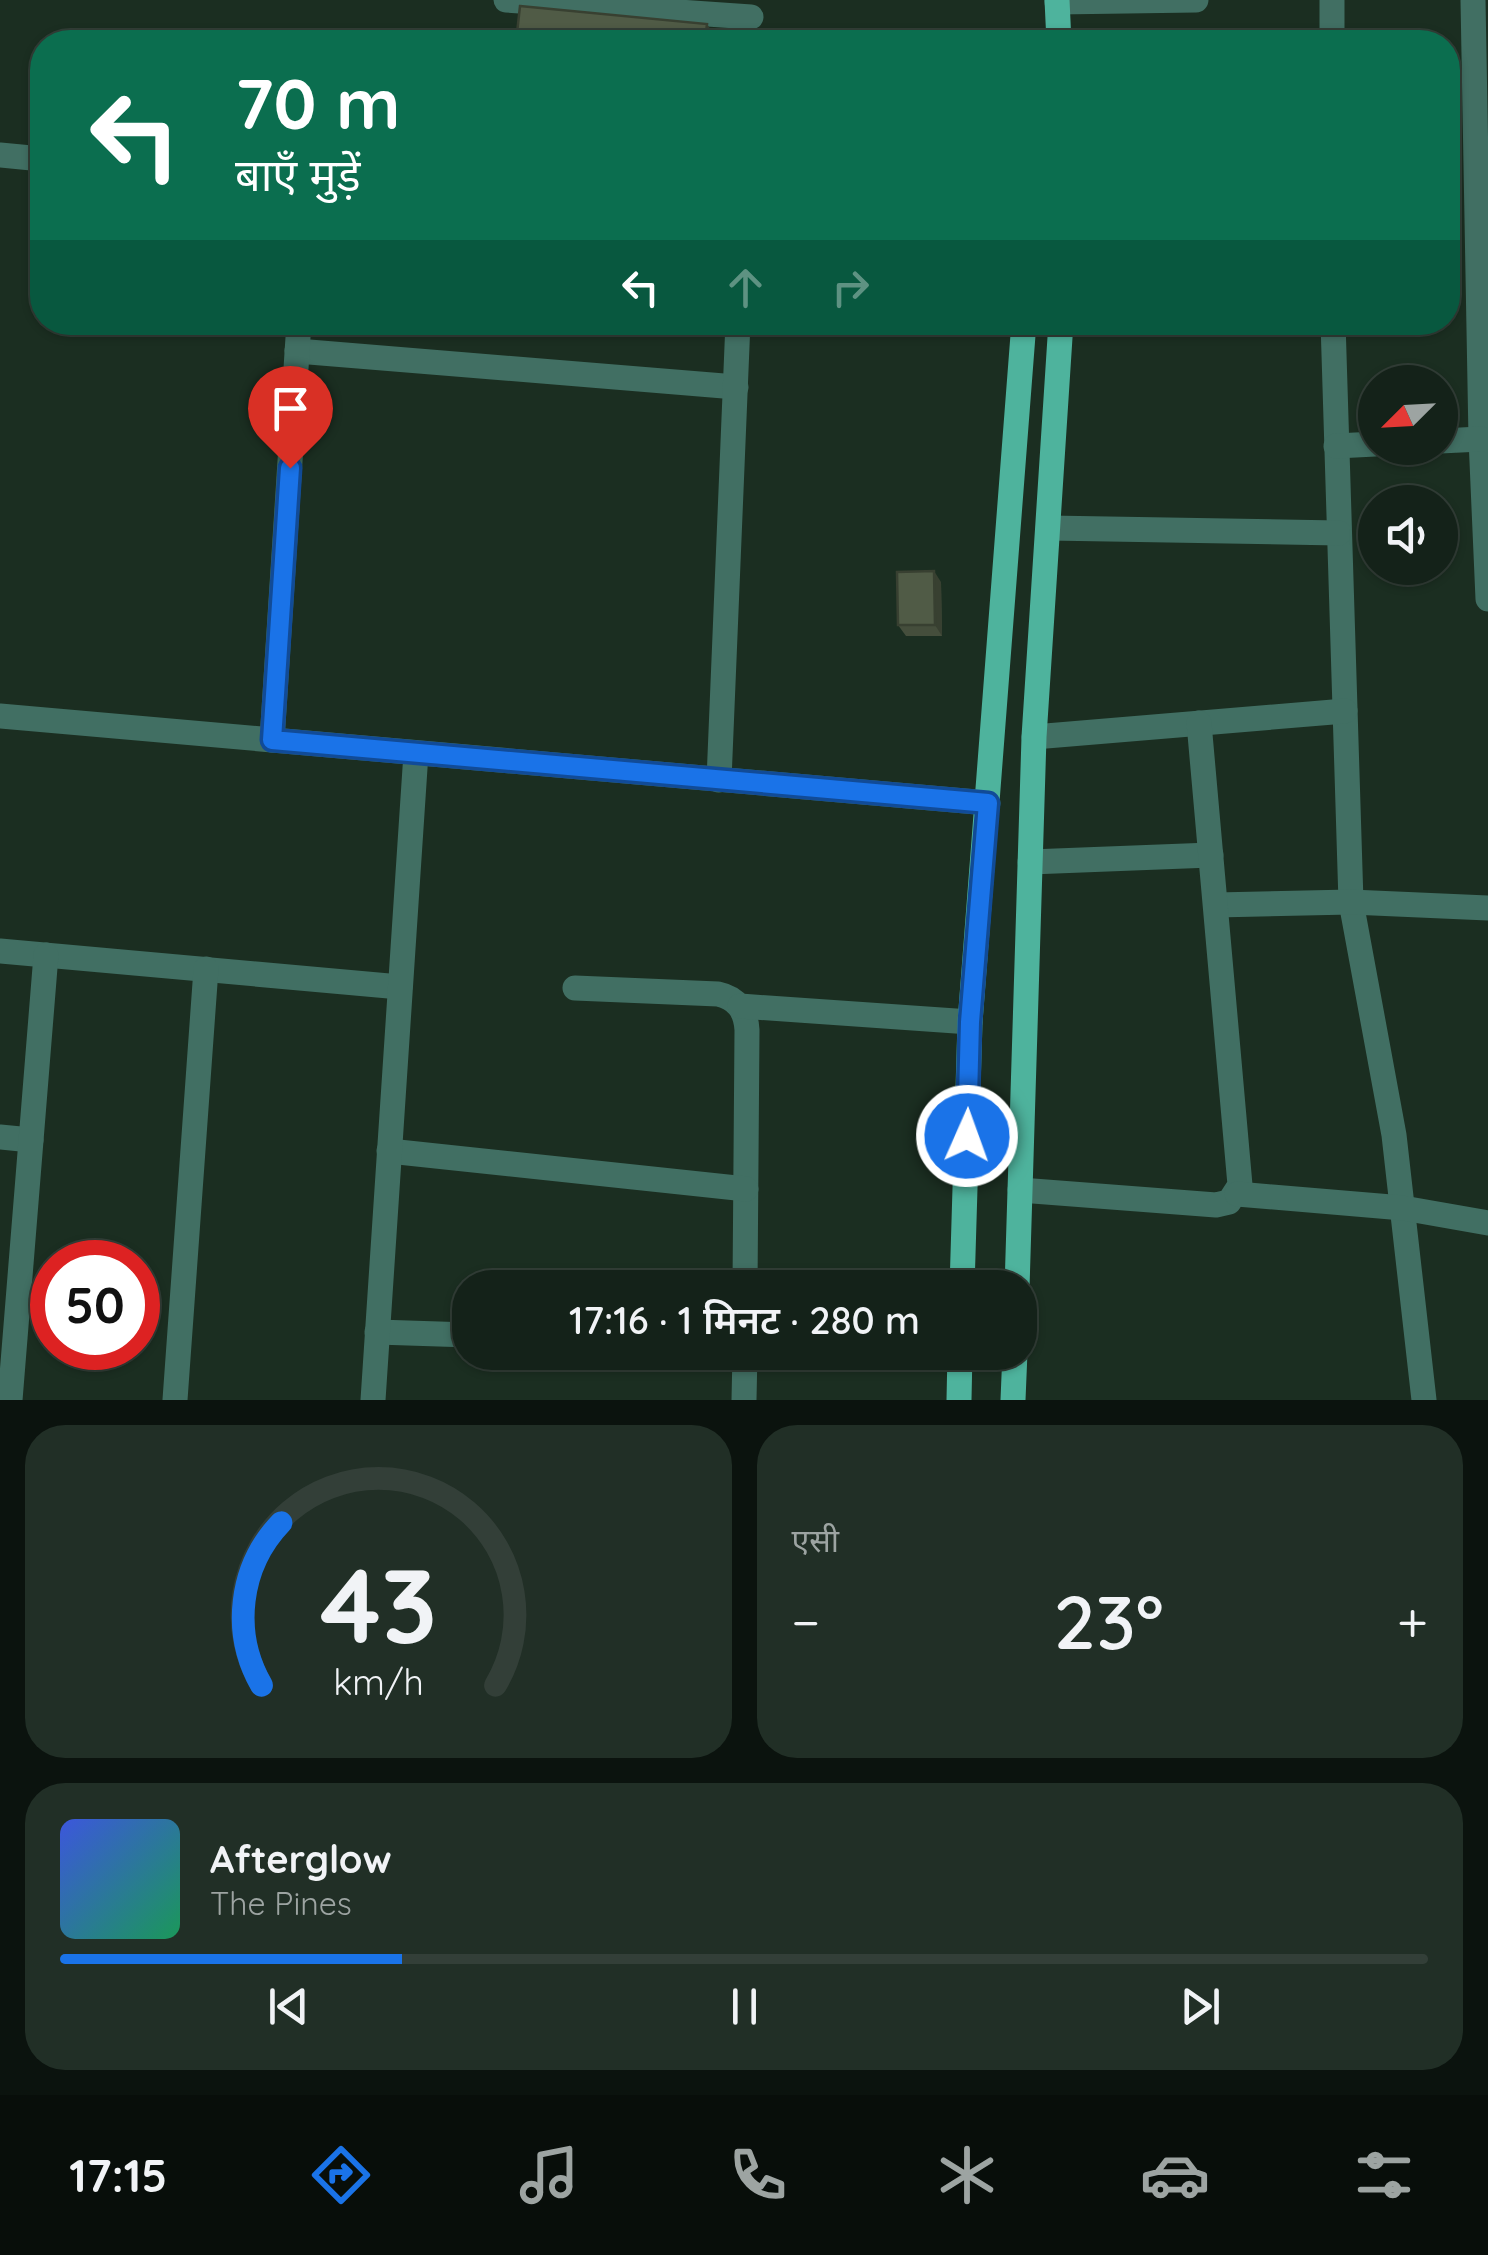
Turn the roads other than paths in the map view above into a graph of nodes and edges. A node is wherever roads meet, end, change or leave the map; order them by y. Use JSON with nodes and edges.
{"nodes":[{"id":1,"x":506,"y":0,"type":"edge"},
{"id":2,"x":1196,"y":0,"type":"edge"},
{"id":3,"x":1332,"y":0,"type":"edge"},
{"id":4,"x":1472,"y":0,"type":"edge"},
{"id":5,"x":1057,"y":1,"type":"edge"},
{"id":6,"x":751,"y":20,"type":"edge"},
{"id":7,"x":1058,"y":30,"type":"edge"},
{"id":8,"x":1332,"y":30,"type":"edge"},
{"id":9,"x":0,"y":156,"type":"edge"},
{"id":10,"x":30,"y":157,"type":"edge"},
{"id":11,"x":298,"y":335,"type":"edge"},
{"id":12,"x":738,"y":335,"type":"edge"},
{"id":13,"x":1023,"y":335,"type":"edge"},
{"id":14,"x":1060,"y":335,"type":"edge"},
{"id":15,"x":1333,"y":335,"type":"edge"},
{"id":16,"x":297,"y":352,"type":"junction"},
{"id":17,"x":736,"y":388,"type":"junction"},
{"id":18,"x":1481,"y":439,"type":"junction"},
{"id":19,"x":1458,"y":440,"type":"edge"},
{"id":20,"x":1358,"y":445,"type":"edge"},
{"id":21,"x":1336,"y":446,"type":"junction"},
{"id":22,"x":1050,"y":528,"type":"junction"},
{"id":23,"x":1338,"y":534,"type":"junction"},
{"id":24,"x":1488,"y":599,"type":"edge"},
{"id":25,"x":1345,"y":711,"type":"junction"},
{"id":26,"x":0,"y":716,"type":"edge"},
{"id":27,"x":1199,"y":724,"type":"junction"},
{"id":28,"x":1034,"y":737,"type":"junction"},
{"id":29,"x":272,"y":740,"type":"junction"},
{"id":30,"x":416,"y":753,"type":"junction"},
{"id":31,"x":720,"y":780,"type":"junction"},
{"id":32,"x":988,"y":803,"type":"junction"},
{"id":33,"x":1212,"y":855,"type":"junction"},
{"id":34,"x":1030,"y":862,"type":"junction"},
{"id":35,"x":1352,"y":902,"type":"junction"},
{"id":36,"x":1216,"y":905,"type":"junction"},
{"id":37,"x":1488,"y":908,"type":"edge"},
{"id":38,"x":0,"y":951,"type":"edge"},
{"id":39,"x":46,"y":955,"type":"junction"},
{"id":40,"x":206,"y":969,"type":"junction"},
{"id":41,"x":400,"y":987,"type":"junction"},
{"id":42,"x":575,"y":988,"type":"dead end"},
{"id":43,"x":740,"y":1006,"type":"junction"},
{"id":44,"x":970,"y":1022,"type":"junction"},
{"id":45,"x":0,"y":1137,"type":"edge"},
{"id":46,"x":31,"y":1140,"type":"junction"},
{"id":47,"x":390,"y":1151,"type":"junction"},
{"id":48,"x":746,"y":1190,"type":"junction"},
{"id":49,"x":1020,"y":1190,"type":"junction"},
{"id":50,"x":1237,"y":1194,"type":"junction"},
{"id":51,"x":1402,"y":1208,"type":"junction"},
{"id":52,"x":1488,"y":1222,"type":"edge"},
{"id":53,"x":745,"y":1270,"type":"edge"},
{"id":54,"x":963,"y":1270,"type":"edge"},
{"id":55,"x":1018,"y":1270,"type":"edge"},
{"id":56,"x":378,"y":1332,"type":"junction"},
{"id":57,"x":452,"y":1335,"type":"edge"},
{"id":58,"x":745,"y":1370,"type":"edge"},
{"id":59,"x":960,"y":1370,"type":"edge"},
{"id":60,"x":1014,"y":1370,"type":"edge"},
{"id":61,"x":10,"y":1400,"type":"edge"},
{"id":62,"x":174,"y":1400,"type":"edge"},
{"id":63,"x":373,"y":1400,"type":"edge"},
{"id":64,"x":744,"y":1400,"type":"edge"},
{"id":65,"x":959,"y":1400,"type":"edge"},
{"id":66,"x":1013,"y":1400,"type":"edge"},
{"id":67,"x":1424,"y":1400,"type":"edge"}],
"edges":[{"from":1,"to":6,"type":"street"},
{"from":2,"to":5,"type":"street"},
{"from":3,"to":8,"type":"street"},
{"from":4,"to":18,"type":"street"},
{"from":5,"to":7,"type":"main road"},
{"from":9,"to":10,"type":"street"},
{"from":11,"to":16,"type":"street"},
{"from":12,"to":17,"type":"street"},
{"from":13,"to":32,"type":"main road"},
{"from":14,"to":22,"type":"main road"},
{"from":15,"to":21,"type":"street"},
{"from":16,"to":17,"type":"street"},
{"from":16,"to":29,"type":"street"},
{"from":17,"to":31,"type":"street"},
{"from":18,"to":19,"type":"street"},
{"from":18,"to":24,"type":"street"},
{"from":20,"to":21,"type":"street"},
{"from":21,"to":23,"type":"street"},
{"from":22,"to":23,"type":"street"},
{"from":22,"to":28,"type":"main road"},
{"from":23,"to":25,"type":"street"},
{"from":25,"to":27,"type":"street"},
{"from":25,"to":35,"type":"street"},
{"from":26,"to":29,"type":"street"},
{"from":27,"to":28,"type":"street"},
{"from":27,"to":33,"type":"street"},
{"from":28,"to":34,"type":"main road"},
{"from":29,"to":30,"type":"street"},
{"from":30,"to":31,"type":"street"},
{"from":30,"to":41,"type":"street"},
{"from":31,"to":32,"type":"street"},
{"from":32,"to":44,"type":"main road"},
{"from":33,"to":34,"type":"street"},
{"from":33,"to":36,"type":"street"},
{"from":34,"to":49,"type":"main road"},
{"from":35,"to":36,"type":"street"},
{"from":35,"to":37,"type":"street"},
{"from":35,"to":51,"type":"street"},
{"from":36,"to":50,"type":"street"},
{"from":38,"to":39,"type":"street"},
{"from":39,"to":40,"type":"street"},
{"from":39,"to":46,"type":"street"},
{"from":40,"to":41,"type":"street"},
{"from":40,"to":62,"type":"street"},
{"from":41,"to":47,"type":"street"},
{"from":42,"to":43,"type":"street"},
{"from":43,"to":44,"type":"street"},
{"from":43,"to":48,"type":"street"},
{"from":44,"to":54,"type":"main road"},
{"from":45,"to":46,"type":"street"},
{"from":46,"to":61,"type":"street"},
{"from":47,"to":48,"type":"street"},
{"from":47,"to":56,"type":"street"},
{"from":48,"to":53,"type":"street"},
{"from":49,"to":50,"type":"street"},
{"from":49,"to":55,"type":"main road"},
{"from":50,"to":51,"type":"street"},
{"from":51,"to":52,"type":"street"},
{"from":51,"to":67,"type":"street"},
{"from":56,"to":57,"type":"street"},
{"from":56,"to":63,"type":"street"},
{"from":58,"to":64,"type":"street"},
{"from":59,"to":65,"type":"main road"},
{"from":60,"to":66,"type":"main road"}]}
